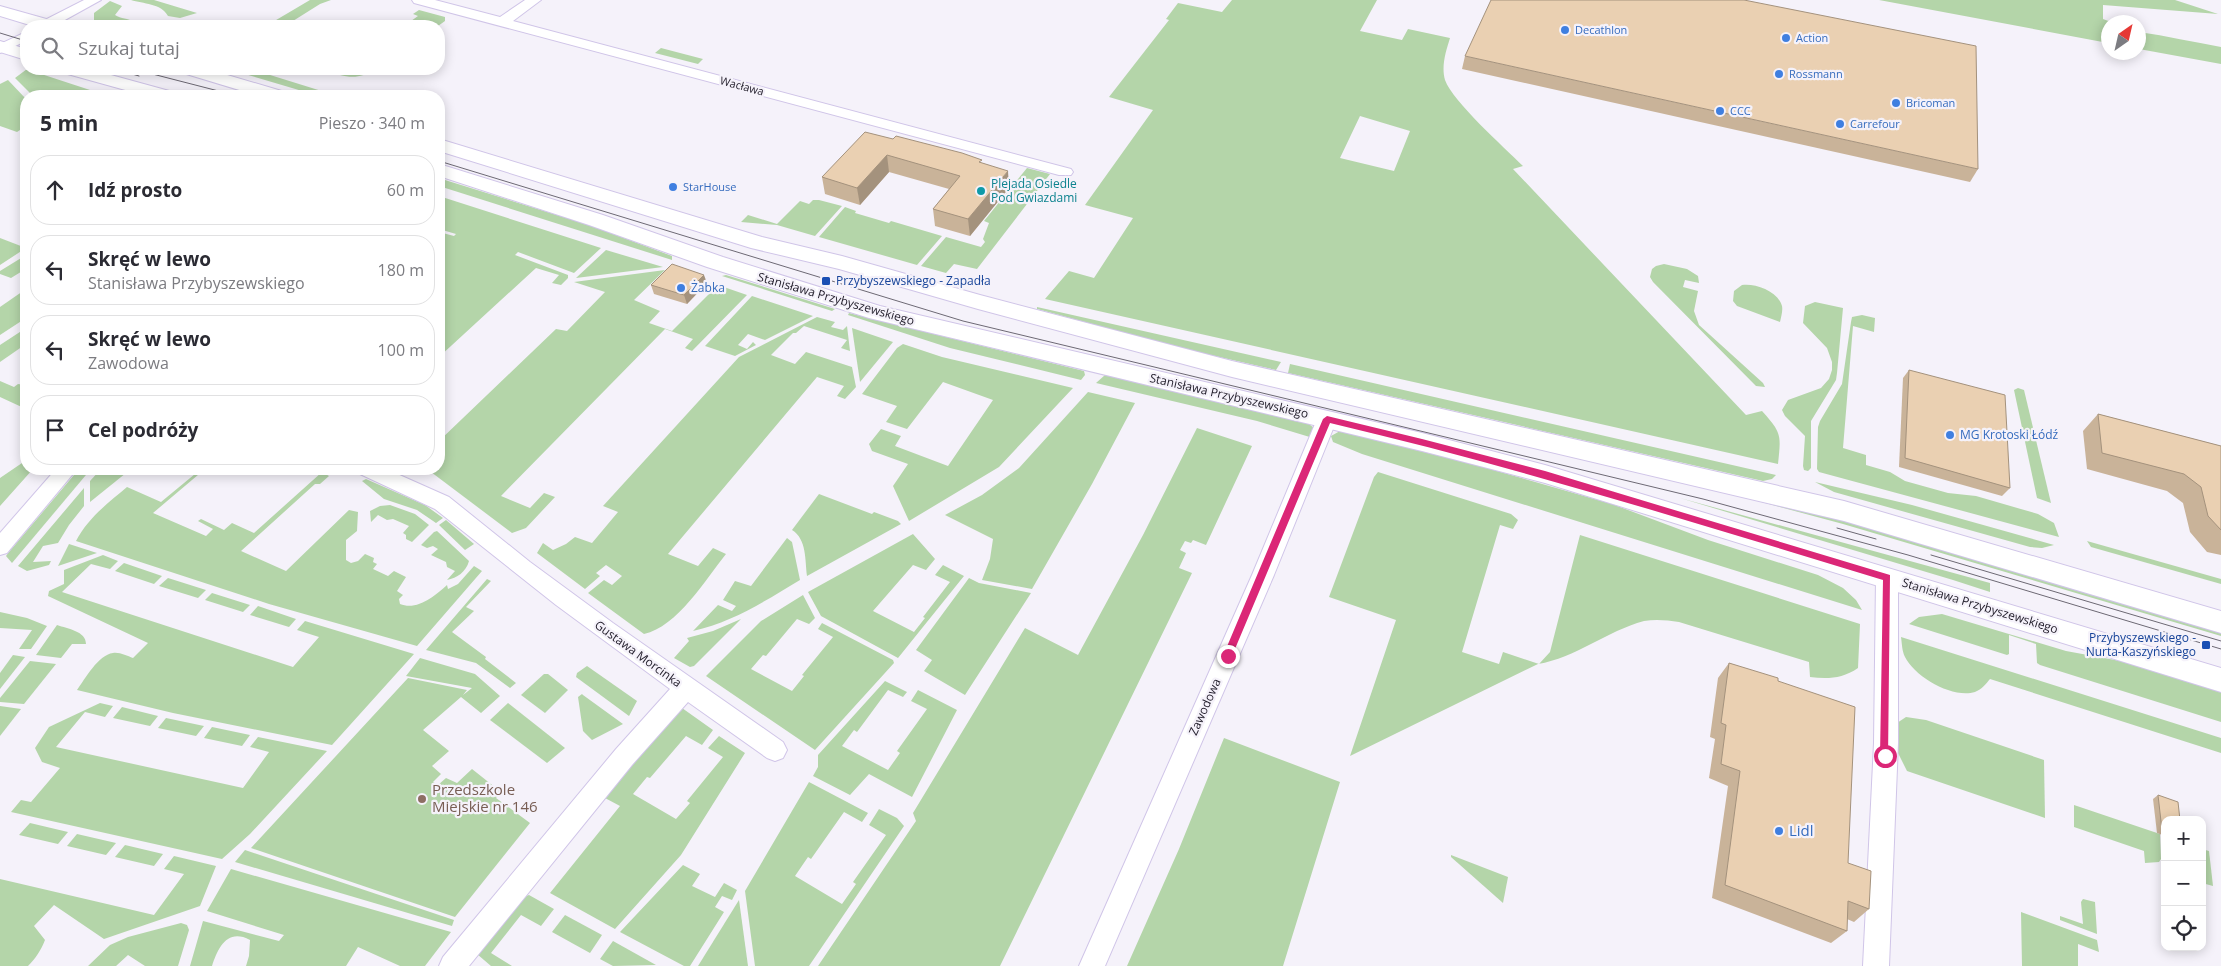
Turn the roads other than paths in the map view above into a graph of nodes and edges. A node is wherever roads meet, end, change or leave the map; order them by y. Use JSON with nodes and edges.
{"nodes":[{"id":1,"x":94,"y":0,"type":"edge"},
{"id":2,"x":419,"y":0,"type":"edge"},
{"id":3,"x":534,"y":0,"type":"edge"},
{"id":4,"x":0,"y":11,"type":"edge"},
{"id":5,"x":28,"y":20,"type":"edge"},
{"id":6,"x":58,"y":20,"type":"edge"},
{"id":7,"x":502,"y":22,"type":"junction"},
{"id":8,"x":20,"y":39,"type":"edge"},
{"id":9,"x":1,"y":48,"type":"edge"},
{"id":10,"x":20,"y":53,"type":"edge"},
{"id":11,"x":91,"y":75,"type":"edge"},
{"id":12,"x":209,"y":75,"type":"edge"},
{"id":13,"x":145,"y":90,"type":"edge"},
{"id":14,"x":258,"y":90,"type":"edge"},
{"id":15,"x":445,"y":147,"type":"edge"},
{"id":16,"x":445,"y":172,"type":"edge"},
{"id":17,"x":1065,"y":172,"type":"dead end"},
{"id":18,"x":1327,"y":419,"type":"junction"},
{"id":19,"x":62,"y":475,"type":"edge"},
{"id":20,"x":381,"y":475,"type":"edge"},
{"id":21,"x":0,"y":547,"type":"edge"},
{"id":22,"x":1887,"y":578,"type":"junction"},
{"id":23,"x":2221,"y":622,"type":"edge"},
{"id":24,"x":2221,"y":680,"type":"edge"},
{"id":25,"x":685,"y":689,"type":"junction"},
{"id":26,"x":775,"y":750,"type":"dead end"},
{"id":27,"x":452,"y":966,"type":"edge"},
{"id":28,"x":1092,"y":966,"type":"edge"},
{"id":29,"x":1876,"y":966,"type":"edge"}],
"edges":[{"from":1,"to":6,"type":"street"},
{"from":2,"to":7,"type":"street","name":"Wacława"},
{"from":3,"to":7,"type":"street"},
{"from":4,"to":5,"type":"main road"},
{"from":7,"to":17,"type":"street","name":"Wacława"},
{"from":8,"to":9,"type":"street"},
{"from":9,"to":10,"type":"main road"},
{"from":11,"to":13,"type":"main road"},
{"from":12,"to":14,"type":"main road"},
{"from":15,"to":23,"type":"main road"},
{"from":16,"to":18,"type":"main road","name":"Stanisława Przybyszewskiego"},
{"from":18,"to":22,"type":"main road","name":"Stanisława Przybyszewskiego"},
{"from":18,"to":28,"type":"street","name":"Zawodowa"},
{"from":19,"to":21,"type":"street"},
{"from":20,"to":25,"type":"street","name":"Gustawa Morcinka"},
{"from":22,"to":24,"type":"main road","name":"Stanisława Przybyszewskiego"},
{"from":22,"to":29,"type":"street"},
{"from":25,"to":26,"type":"street"},
{"from":25,"to":27,"type":"street","name":"Gustawa Morcinka"}]}
